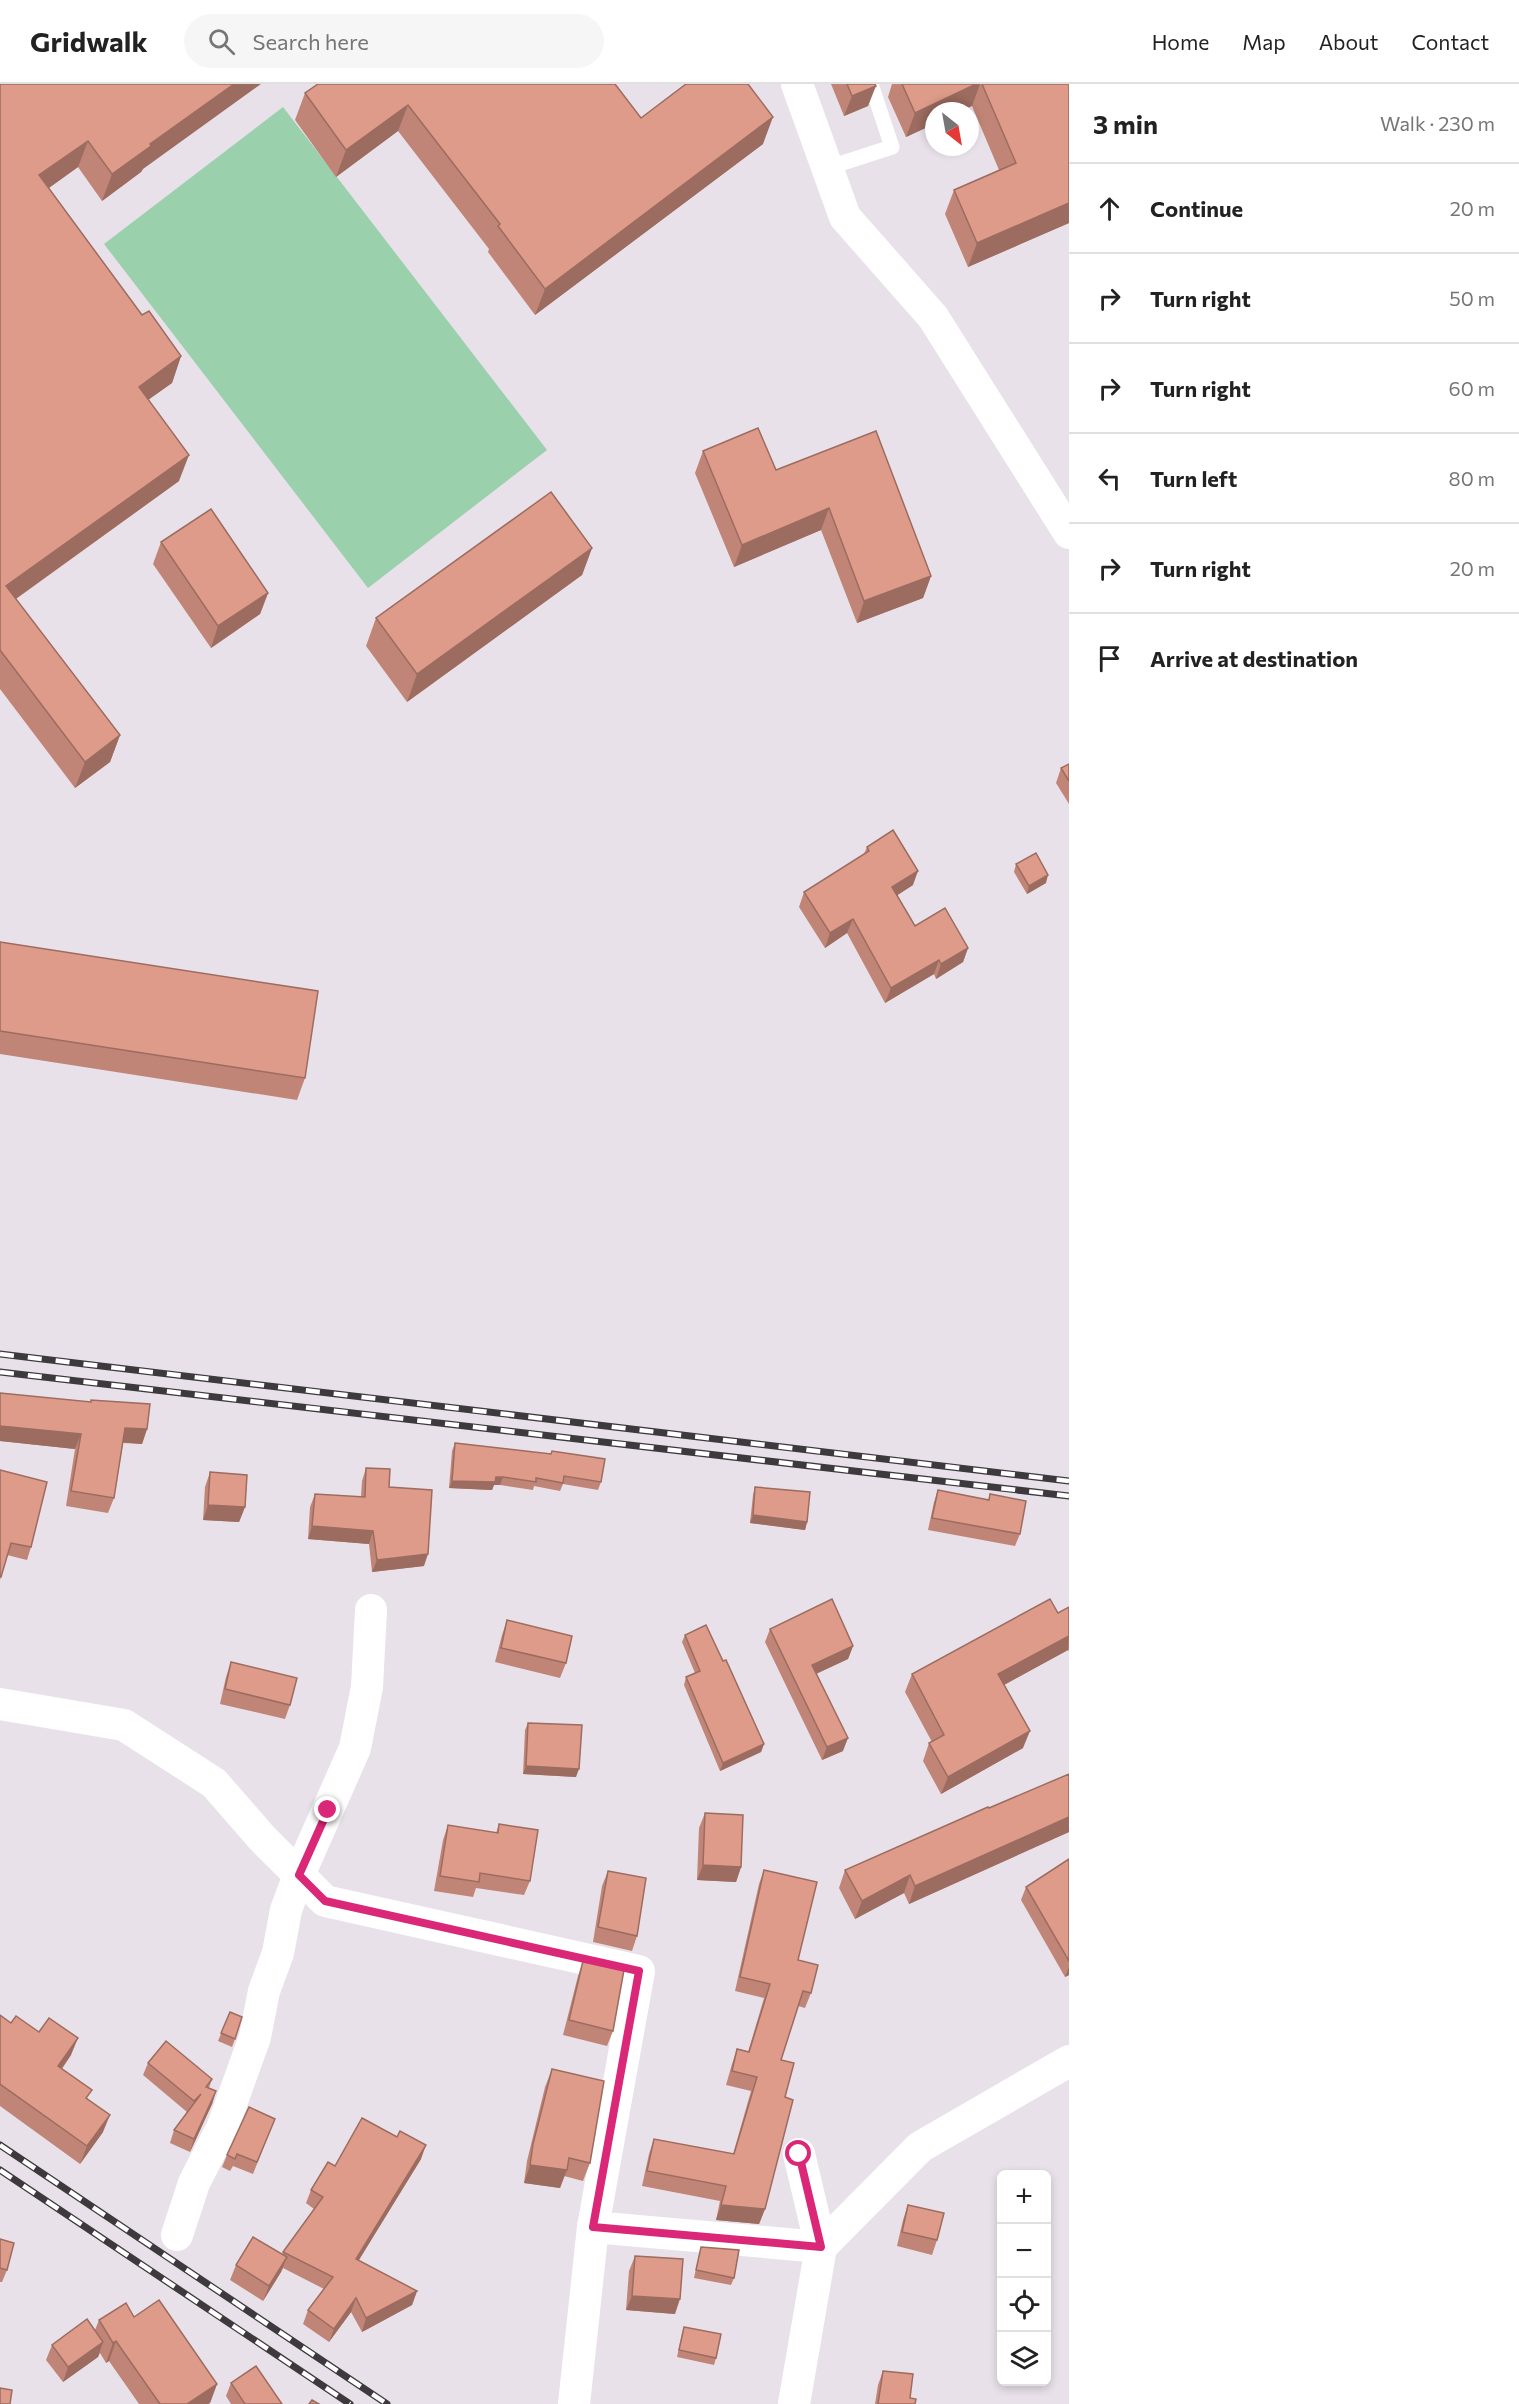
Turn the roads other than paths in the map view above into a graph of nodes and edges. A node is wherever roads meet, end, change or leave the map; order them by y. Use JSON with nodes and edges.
{"nodes":[{"id":1,"x":797,"y":84,"type":"edge"},
{"id":2,"x":871,"y":84,"type":"edge"},
{"id":3,"x":827,"y":168,"type":"junction"},
{"id":4,"x":1069,"y":533,"type":"edge"},
{"id":5,"x":371,"y":1610,"type":"dead end"},
{"id":6,"x":0,"y":1704,"type":"edge"},
{"id":7,"x":299,"y":1875,"type":"junction"},
{"id":8,"x":1069,"y":2061,"type":"edge"},
{"id":9,"x":799,"y":2154,"type":"dead end"},
{"id":10,"x":593,"y":2227,"type":"junction"},
{"id":11,"x":177,"y":2235,"type":"dead end"},
{"id":12,"x":821,"y":2247,"type":"junction"},
{"id":13,"x":574,"y":2404,"type":"edge"},
{"id":14,"x":794,"y":2404,"type":"edge"}],
"edges":[{"from":1,"to":3,"type":"street"},
{"from":2,"to":3,"type":"lane"},
{"from":3,"to":4,"type":"street"},
{"from":5,"to":7,"type":"street"},
{"from":6,"to":7,"type":"street"},
{"from":7,"to":10,"type":"street"},
{"from":7,"to":11,"type":"street"},
{"from":8,"to":12,"type":"street"},
{"from":9,"to":12,"type":"street"},
{"from":10,"to":12,"type":"street"},
{"from":10,"to":13,"type":"street"},
{"from":12,"to":14,"type":"street"}]}
